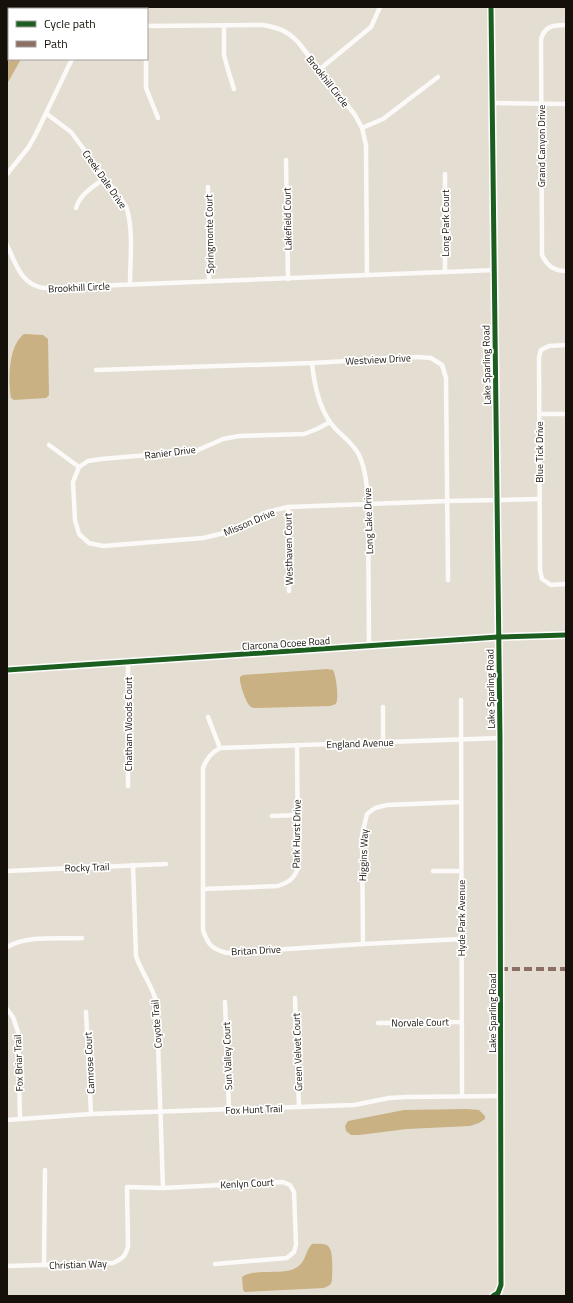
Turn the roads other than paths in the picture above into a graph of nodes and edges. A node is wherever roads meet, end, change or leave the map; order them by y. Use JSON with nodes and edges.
{"nodes":[{"id":1,"x":380,"y":7,"type":"edge"},
{"id":2,"x":491,"y":7,"type":"edge"},
{"id":3,"x":224,"y":25,"type":"junction"},
{"id":4,"x":566,"y":25,"type":"edge"},
{"id":5,"x":148,"y":26,"type":"edge"},
{"id":6,"x":72,"y":60,"type":"edge"},
{"id":7,"x":146,"y":60,"type":"edge"},
{"id":8,"x":320,"y":69,"type":"junction"},
{"id":9,"x":438,"y":77,"type":"dead end"},
{"id":10,"x":234,"y":89,"type":"dead end"},
{"id":11,"x":492,"y":103,"type":"junction"},
{"id":12,"x":541,"y":103,"type":"junction"},
{"id":13,"x":566,"y":104,"type":"edge"},
{"id":14,"x":47,"y":114,"type":"junction"},
{"id":15,"x":158,"y":118,"type":"dead end"},
{"id":16,"x":362,"y":128,"type":"junction"},
{"id":17,"x":286,"y":160,"type":"dead end"},
{"id":18,"x":7,"y":174,"type":"edge"},
{"id":19,"x":445,"y":174,"type":"dead end"},
{"id":20,"x":105,"y":178,"type":"junction"},
{"id":21,"x":208,"y":187,"type":"dead end"},
{"id":22,"x":76,"y":208,"type":"dead end"},
{"id":23,"x":7,"y":245,"type":"edge"},
{"id":24,"x":495,"y":270,"type":"junction"},
{"id":25,"x":566,"y":271,"type":"edge"},
{"id":26,"x":445,"y":272,"type":"junction"},
{"id":27,"x":367,"y":275,"type":"junction"},
{"id":28,"x":288,"y":279,"type":"junction"},
{"id":29,"x":209,"y":281,"type":"junction"},
{"id":30,"x":130,"y":284,"type":"junction"},
{"id":31,"x":566,"y":345,"type":"edge"},
{"id":32,"x":312,"y":363,"type":"junction"},
{"id":33,"x":96,"y":370,"type":"dead end"},
{"id":34,"x":539,"y":414,"type":"junction"},
{"id":35,"x":566,"y":414,"type":"edge"},
{"id":36,"x":330,"y":422,"type":"junction"},
{"id":37,"x":49,"y":445,"type":"dead end"},
{"id":38,"x":79,"y":467,"type":"junction"},
{"id":39,"x":539,"y":499,"type":"junction"},
{"id":40,"x":497,"y":500,"type":"junction"},
{"id":41,"x":448,"y":501,"type":"junction"},
{"id":42,"x":368,"y":503,"type":"junction"},
{"id":43,"x":288,"y":507,"type":"junction"},
{"id":44,"x":448,"y":580,"type":"dead end"},
{"id":45,"x":566,"y":584,"type":"edge"},
{"id":46,"x":289,"y":591,"type":"dead end"},
{"id":47,"x":566,"y":635,"type":"edge"},
{"id":48,"x":498,"y":637,"type":"junction"},
{"id":49,"x":369,"y":646,"type":"junction"},
{"id":50,"x":128,"y":662,"type":"junction"},
{"id":51,"x":7,"y":670,"type":"edge"},
{"id":52,"x":461,"y":700,"type":"dead end"},
{"id":53,"x":383,"y":706,"type":"dead end"},
{"id":54,"x":208,"y":717,"type":"dead end"},
{"id":55,"x":500,"y":738,"type":"junction"},
{"id":56,"x":462,"y":740,"type":"junction"},
{"id":57,"x":383,"y":742,"type":"junction"},
{"id":58,"x":297,"y":745,"type":"junction"},
{"id":59,"x":220,"y":748,"type":"junction"},
{"id":60,"x":128,"y":786,"type":"dead end"},
{"id":61,"x":461,"y":802,"type":"junction"},
{"id":62,"x":297,"y":815,"type":"junction"},
{"id":63,"x":272,"y":816,"type":"dead end"},
{"id":64,"x":166,"y":864,"type":"dead end"},
{"id":65,"x":133,"y":866,"type":"junction"},
{"id":66,"x":7,"y":871,"type":"edge"},
{"id":67,"x":433,"y":871,"type":"dead end"},
{"id":68,"x":461,"y":871,"type":"junction"},
{"id":69,"x":203,"y":889,"type":"junction"},
{"id":70,"x":82,"y":938,"type":"dead end"},
{"id":71,"x":462,"y":939,"type":"junction"},
{"id":72,"x":362,"y":944,"type":"junction"},
{"id":73,"x":7,"y":948,"type":"edge"},
{"id":74,"x":295,"y":998,"type":"dead end"},
{"id":75,"x":225,"y":1002,"type":"dead end"},
{"id":76,"x":7,"y":1009,"type":"edge"},
{"id":77,"x":86,"y":1012,"type":"dead end"},
{"id":78,"x":461,"y":1022,"type":"junction"},
{"id":79,"x":378,"y":1023,"type":"dead end"},
{"id":80,"x":462,"y":1096,"type":"junction"},
{"id":81,"x":501,"y":1096,"type":"junction"},
{"id":82,"x":299,"y":1107,"type":"junction"},
{"id":83,"x":229,"y":1110,"type":"junction"},
{"id":84,"x":160,"y":1112,"type":"junction"},
{"id":85,"x":91,"y":1114,"type":"junction"},
{"id":86,"x":20,"y":1119,"type":"junction"},
{"id":87,"x":7,"y":1120,"type":"edge"},
{"id":88,"x":45,"y":1170,"type":"dead end"},
{"id":89,"x":127,"y":1187,"type":"joint"},
{"id":90,"x":163,"y":1188,"type":"junction"},
{"id":91,"x":215,"y":1264,"type":"dead end"},
{"id":92,"x":44,"y":1265,"type":"junction"},
{"id":93,"x":7,"y":1266,"type":"edge"},
{"id":94,"x":493,"y":1296,"type":"edge"}],
"edges":[{"from":1,"to":8,"type":"street"},
{"from":2,"to":11,"type":"street","name":"Lake Sparling Road"},
{"from":3,"to":5,"type":"street","name":"Brookhill Circle"},
{"from":3,"to":8,"type":"street","name":"Brookhill Circle"},
{"from":3,"to":10,"type":"street"},
{"from":4,"to":12,"type":"street","name":"Grand Canyon Drive"},
{"from":6,"to":14,"type":"street"},
{"from":7,"to":15,"type":"street"},
{"from":8,"to":16,"type":"street","name":"Brookhill Circle"},
{"from":9,"to":16,"type":"street"},
{"from":11,"to":12,"type":"street"},
{"from":11,"to":24,"type":"street","name":"Lake Sparling Road"},
{"from":12,"to":13,"type":"street"},
{"from":12,"to":25,"type":"street","name":"Grand Canyon Drive"},
{"from":14,"to":18,"type":"street"},
{"from":14,"to":20,"type":"street","name":"Creek Dale Drive"},
{"from":16,"to":27,"type":"street","name":"Brookhill Circle"},
{"from":17,"to":28,"type":"street","name":"Lakefield Court"},
{"from":19,"to":26,"type":"street","name":"Long Park Court"},
{"from":20,"to":22,"type":"street"},
{"from":20,"to":30,"type":"street","name":"Creek Dale Drive"},
{"from":21,"to":29,"type":"street","name":"Springmonte Court"},
{"from":23,"to":30,"type":"street","name":"Brookhill Circle"},
{"from":24,"to":26,"type":"street","name":"Brookhill Circle"},
{"from":24,"to":40,"type":"street","name":"Lake Sparling Road"},
{"from":26,"to":27,"type":"street","name":"Brookhill Circle"},
{"from":27,"to":28,"type":"street","name":"Brookhill Circle"},
{"from":28,"to":29,"type":"street","name":"Brookhill Circle"},
{"from":29,"to":30,"type":"street","name":"Brookhill Circle"},
{"from":31,"to":34,"type":"street","name":"Blue Tick Drive"},
{"from":32,"to":33,"type":"street","name":"Westview Drive"},
{"from":32,"to":36,"type":"street","name":"Long Lake Drive"},
{"from":32,"to":41,"type":"street","name":"Westview Drive"},
{"from":34,"to":35,"type":"street"},
{"from":34,"to":39,"type":"street","name":"Blue Tick Drive"},
{"from":36,"to":38,"type":"street","name":"Ranier Drive"},
{"from":36,"to":42,"type":"street","name":"Long Lake Drive"},
{"from":37,"to":38,"type":"street"},
{"from":38,"to":43,"type":"street","name":"Misson Drive"},
{"from":39,"to":40,"type":"street","name":"Misson Drive"},
{"from":39,"to":45,"type":"street","name":"Blue Tick Drive"},
{"from":40,"to":41,"type":"street","name":"Misson Drive"},
{"from":40,"to":48,"type":"street","name":"Lake Sparling Road"},
{"from":41,"to":42,"type":"street","name":"Misson Drive"},
{"from":41,"to":44,"type":"street","name":"Westview Drive"},
{"from":42,"to":43,"type":"street","name":"Misson Drive"},
{"from":42,"to":49,"type":"street","name":"Long Lake Drive"},
{"from":43,"to":46,"type":"street","name":"Westhaven Court"},
{"from":47,"to":48,"type":"street","name":"Clarcona Ocoee Road"},
{"from":48,"to":49,"type":"street","name":"Clarcona Ocoee Road"},
{"from":48,"to":55,"type":"street","name":"Lake Sparling Road"},
{"from":49,"to":50,"type":"street","name":"Clarcona Ocoee Road"},
{"from":50,"to":51,"type":"street","name":"Clarcona Ocoee Road"},
{"from":50,"to":60,"type":"street","name":"Chatham Woods Court"},
{"from":52,"to":56,"type":"street","name":"Hyde Park Avenue"},
{"from":53,"to":57,"type":"street"},
{"from":54,"to":59,"type":"street"},
{"from":55,"to":56,"type":"street","name":"England Avenue"},
{"from":55,"to":81,"type":"street","name":"Lake Sparling Road"},
{"from":56,"to":57,"type":"street","name":"England Avenue"},
{"from":56,"to":61,"type":"street","name":"Hyde Park Avenue"},
{"from":57,"to":58,"type":"street","name":"England Avenue"},
{"from":58,"to":59,"type":"street","name":"England Avenue"},
{"from":58,"to":62,"type":"street","name":"Park Hurst Drive"},
{"from":59,"to":69,"type":"street","name":"Britan Drive"},
{"from":61,"to":68,"type":"street","name":"Hyde Park Avenue"},
{"from":61,"to":72,"type":"street","name":"Higgins Way"},
{"from":62,"to":63,"type":"street"},
{"from":62,"to":69,"type":"street","name":"Park Hurst Drive"},
{"from":64,"to":65,"type":"street","name":"Rocky Trail"},
{"from":65,"to":66,"type":"street","name":"Rocky Trail"},
{"from":65,"to":84,"type":"street","name":"Coyote Trail"},
{"from":67,"to":68,"type":"street"},
{"from":68,"to":71,"type":"street","name":"Hyde Park Avenue"},
{"from":69,"to":72,"type":"street","name":"Britan Drive"},
{"from":70,"to":73,"type":"street"},
{"from":71,"to":72,"type":"street","name":"Britan Drive"},
{"from":71,"to":78,"type":"street","name":"Hyde Park Avenue"},
{"from":74,"to":82,"type":"street","name":"Green Velvet Court"},
{"from":75,"to":83,"type":"street","name":"Sun Valley Court"},
{"from":76,"to":86,"type":"street","name":"Fox Briar Trail"},
{"from":77,"to":85,"type":"street","name":"Camrose Court"},
{"from":78,"to":79,"type":"street","name":"Norvale Court"},
{"from":78,"to":80,"type":"street","name":"Hyde Park Avenue"},
{"from":80,"to":81,"type":"street","name":"Fox Hunt Trail"},
{"from":80,"to":82,"type":"street","name":"Fox Hunt Trail"},
{"from":81,"to":94,"type":"street","name":"Lake Sparling Road"},
{"from":82,"to":83,"type":"street","name":"Fox Hunt Trail"},
{"from":83,"to":84,"type":"street","name":"Fox Hunt Trail"},
{"from":84,"to":85,"type":"street","name":"Fox Hunt Trail"},
{"from":84,"to":90,"type":"street","name":"Coyote Trail"},
{"from":85,"to":86,"type":"street","name":"Fox Hunt Trail"},
{"from":86,"to":87,"type":"street","name":"Fox Hunt Trail"},
{"from":88,"to":92,"type":"street"},
{"from":89,"to":90,"type":"street","name":"Kenlyn Court"},
{"from":89,"to":92,"type":"street","name":"Christian Way"},
{"from":90,"to":91,"type":"street","name":"Kenlyn Court"},
{"from":92,"to":93,"type":"street","name":"Christian Way"}]}
